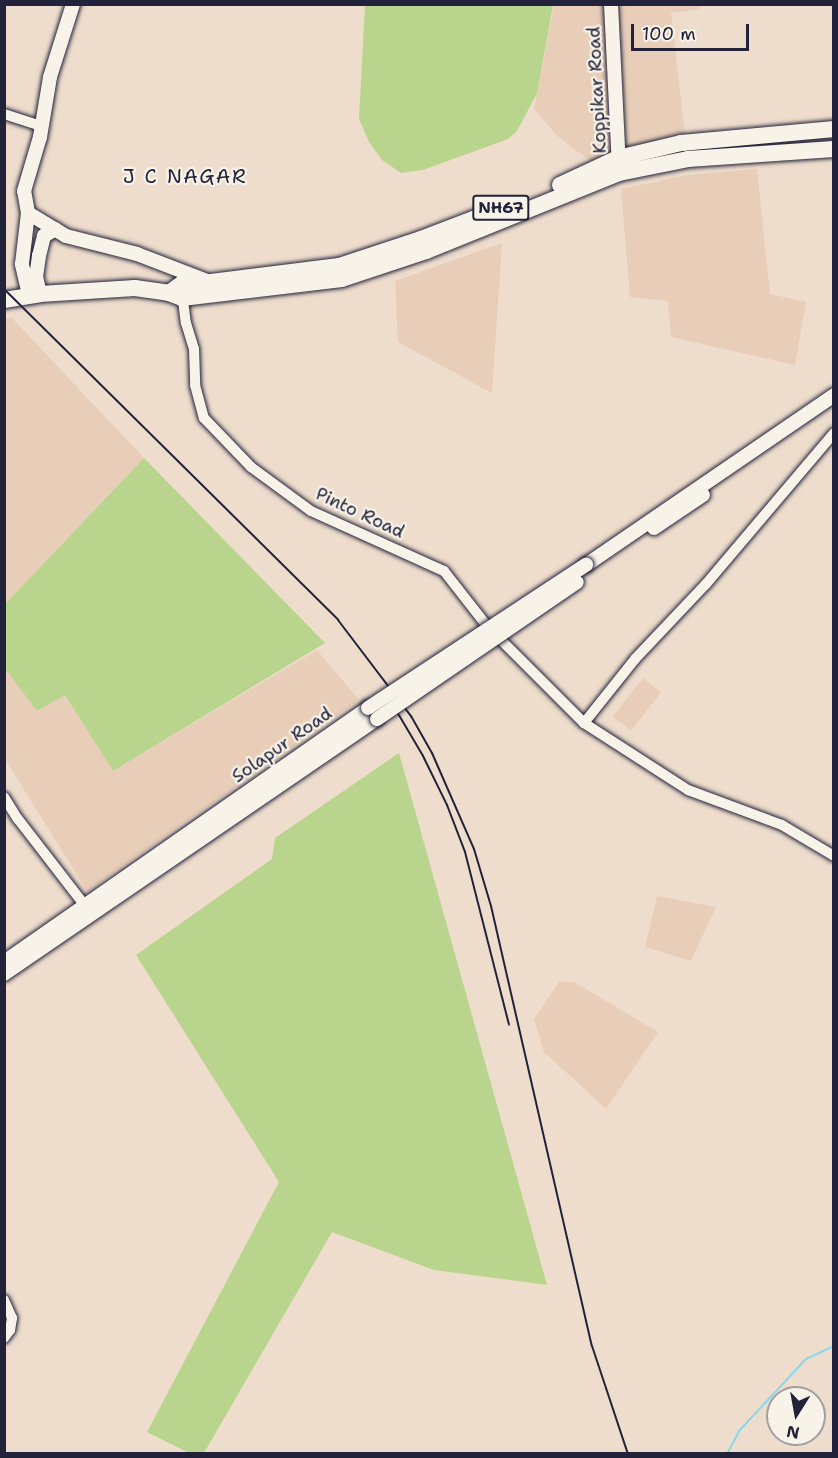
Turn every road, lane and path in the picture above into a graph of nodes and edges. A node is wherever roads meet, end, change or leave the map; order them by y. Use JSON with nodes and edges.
{"nodes":[{"id":1,"x":73,"y":4,"type":"edge"},
{"id":2,"x":611,"y":4,"type":"edge"},
{"id":3,"x":4,"y":114,"type":"edge"},
{"id":4,"x":41,"y":126,"type":"junction"},
{"id":5,"x":834,"y":129,"type":"edge"},
{"id":6,"x":834,"y":149,"type":"edge"},
{"id":7,"x":619,"y":165,"type":"junction"},
{"id":8,"x":28,"y":213,"type":"junction"},
{"id":9,"x":55,"y":230,"type":"junction"},
{"id":10,"x":211,"y":282,"type":"junction"},
{"id":11,"x":178,"y":291,"type":"junction"},
{"id":12,"x":34,"y":295,"type":"junction"},
{"id":13,"x":4,"y":300,"type":"edge"},
{"id":14,"x":834,"y":395,"type":"edge"},
{"id":15,"x":834,"y":406,"type":"edge"},
{"id":16,"x":834,"y":433,"type":"edge"},
{"id":17,"x":589,"y":569,"type":"junction"},
{"id":18,"x":584,"y":723,"type":"junction"},
{"id":19,"x":4,"y":797,"type":"edge"},
{"id":20,"x":834,"y":856,"type":"edge"},
{"id":21,"x":89,"y":910,"type":"junction"},
{"id":22,"x":4,"y":962,"type":"edge"},
{"id":23,"x":4,"y":974,"type":"edge"},
{"id":24,"x":4,"y":1300,"type":"edge"},
{"id":25,"x":4,"y":1338,"type":"edge"}],
"edges":[{"from":1,"to":4,"type":"main road"},
{"from":2,"to":7,"type":"main road","name":"Koppikar Road"},
{"from":3,"to":4,"type":"street"},
{"from":4,"to":8,"type":"main road"},
{"from":5,"to":7,"type":"highway","number":"NH67"},
{"from":6,"to":7,"type":"highway","number":"NH67"},
{"from":7,"to":10,"type":"highway","number":"NH67"},
{"from":7,"to":11,"type":"highway","number":"NH67"},
{"from":8,"to":9,"type":"main road"},
{"from":8,"to":12,"type":"main road"},
{"from":9,"to":10,"type":"main road"},
{"from":9,"to":12,"type":"main road"},
{"from":10,"to":11,"type":"highway","number":"NH67"},
{"from":11,"to":12,"type":"highway","number":"NH67"},
{"from":11,"to":18,"type":"street","name":"Pinto Road"},
{"from":12,"to":13,"type":"highway","number":"NH67"},
{"from":14,"to":17,"type":"main road"},
{"from":15,"to":17,"type":"main road"},
{"from":16,"to":18,"type":"street"},
{"from":17,"to":21,"type":"main road","name":"Solapur Road","bridge":true},
{"from":17,"to":21,"type":"main road","name":"Solapur Road","bridge":true},
{"from":18,"to":20,"type":"street","name":"Pinto Road"},
{"from":19,"to":21,"type":"street"},
{"from":21,"to":22,"type":"main road","name":"Solapur Road"},
{"from":21,"to":23,"type":"main road","name":"Solapur Road"},
{"from":24,"to":25,"type":"street"}]}
